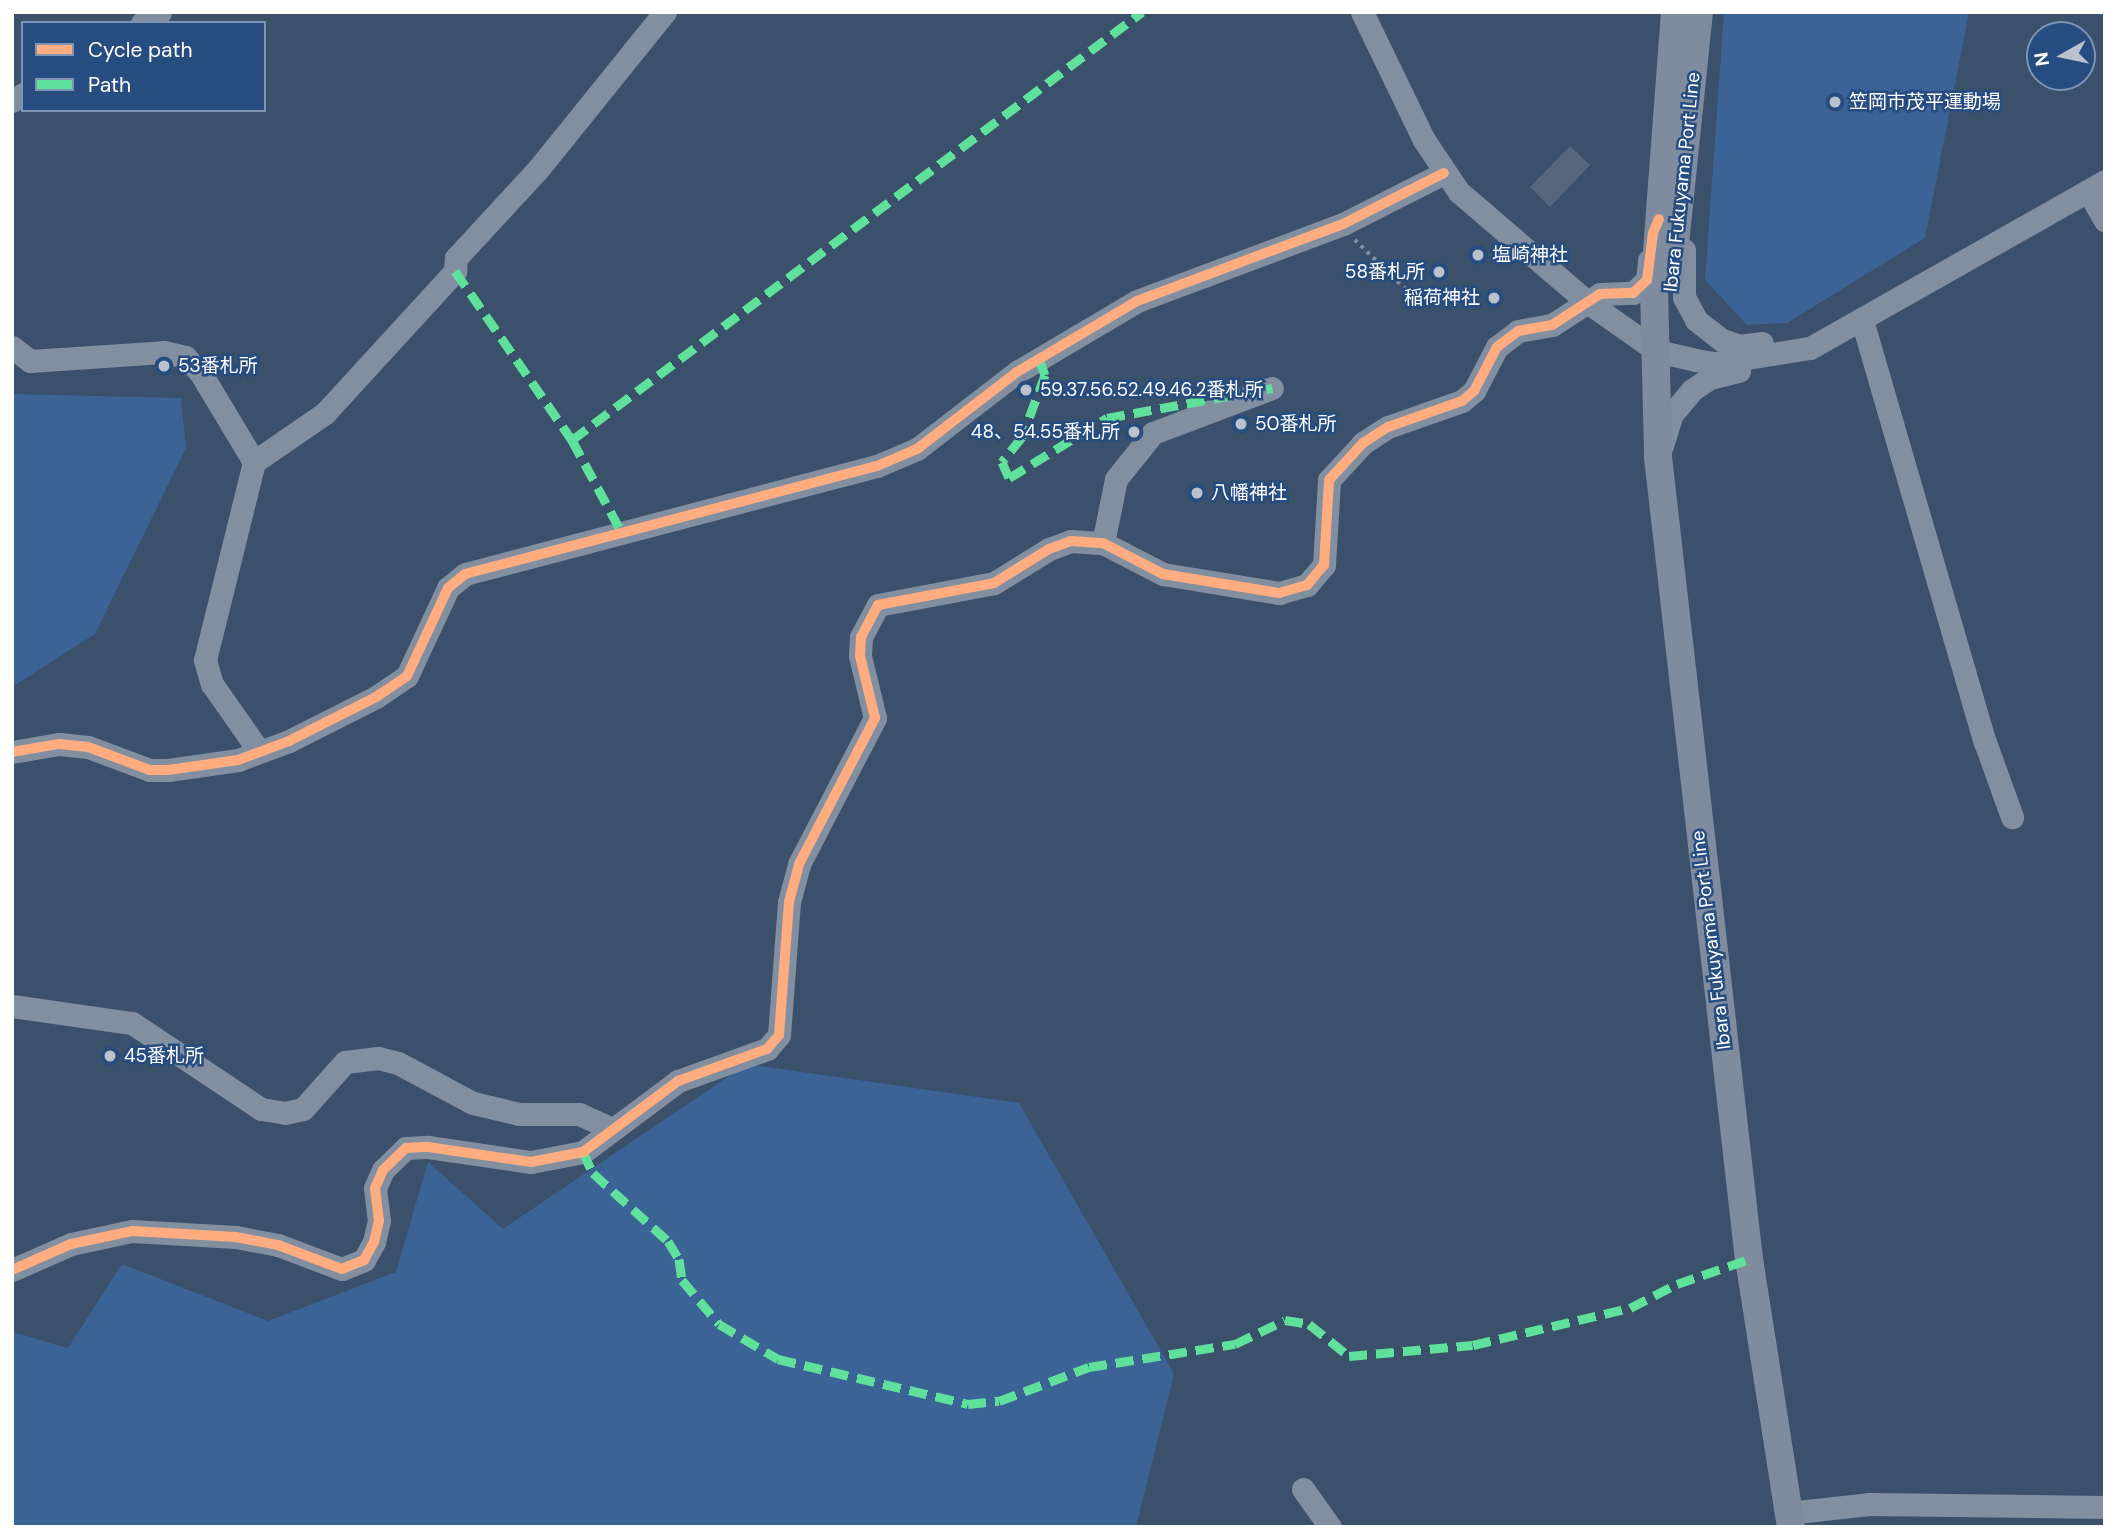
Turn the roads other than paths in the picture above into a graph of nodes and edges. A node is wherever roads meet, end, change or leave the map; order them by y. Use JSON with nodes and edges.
{"nodes":[{"id":1,"x":665,"y":12,"type":"edge"},
{"id":2,"x":1362,"y":12,"type":"edge"},
{"id":3,"x":1675,"y":12,"type":"edge"},
{"id":4,"x":1699,"y":12,"type":"edge"},
{"id":5,"x":1444,"y":173,"type":"junction"},
{"id":6,"x":2096,"y":186,"type":"edge"},
{"id":7,"x":1684,"y":192,"type":"junction"},
{"id":8,"x":1659,"y":219,"type":"junction"},
{"id":9,"x":2105,"y":221,"type":"edge"},
{"id":10,"x":1586,"y":301,"type":"junction"},
{"id":11,"x":1861,"y":320,"type":"junction"},
{"id":12,"x":12,"y":347,"type":"edge"},
{"id":13,"x":1810,"y":348,"type":"junction"},
{"id":14,"x":1657,"y":351,"type":"junction"},
{"id":15,"x":1272,"y":388,"type":"dead end"},
{"id":16,"x":1658,"y":457,"type":"junction"},
{"id":17,"x":254,"y":462,"type":"junction"},
{"id":18,"x":1103,"y":543,"type":"junction"},
{"id":19,"x":259,"y":751,"type":"junction"},
{"id":20,"x":12,"y":752,"type":"edge"},
{"id":21,"x":2012,"y":817,"type":"dead end"},
{"id":22,"x":12,"y":1006,"type":"edge"},
{"id":23,"x":612,"y":1129,"type":"junction"},
{"id":24,"x":12,"y":1270,"type":"edge"},
{"id":25,"x":1303,"y":1489,"type":"dead end"},
{"id":26,"x":2105,"y":1507,"type":"edge"},
{"id":27,"x":1789,"y":1520,"type":"edge"},
{"id":28,"x":1330,"y":1527,"type":"edge"}],
"edges":[{"from":1,"to":17,"type":"street"},
{"from":2,"to":5,"type":"street"},
{"from":3,"to":8,"type":"main road","name":"Ibara Fukuyama Port Line"},
{"from":4,"to":7,"type":"main road","name":"Ibara Fukuyama Port Line"},
{"from":5,"to":10,"type":"street"},
{"from":5,"to":19,"type":"street"},
{"from":6,"to":9,"type":"street"},
{"from":6,"to":11,"type":"street"},
{"from":7,"to":13,"type":"street"},
{"from":7,"to":14,"type":"main road","name":"Ibara Fukuyama Port Line"},
{"from":8,"to":10,"type":"street"},
{"from":8,"to":14,"type":"main road","name":"Ibara Fukuyama Port Line"},
{"from":10,"to":14,"type":"street"},
{"from":10,"to":18,"type":"street"},
{"from":11,"to":13,"type":"street"},
{"from":11,"to":21,"type":"street"},
{"from":12,"to":17,"type":"street"},
{"from":13,"to":14,"type":"street"},
{"from":13,"to":16,"type":"street"},
{"from":14,"to":16,"type":"main road","name":"Ibara Fukuyama Port Line"},
{"from":15,"to":18,"type":"street"},
{"from":16,"to":27,"type":"main road","name":"Ibara Fukuyama Port Line"},
{"from":17,"to":19,"type":"street"},
{"from":18,"to":23,"type":"street"},
{"from":19,"to":20,"type":"street"},
{"from":22,"to":23,"type":"street"},
{"from":23,"to":24,"type":"street"},
{"from":25,"to":28,"type":"street"},
{"from":26,"to":27,"type":"street"}]}
